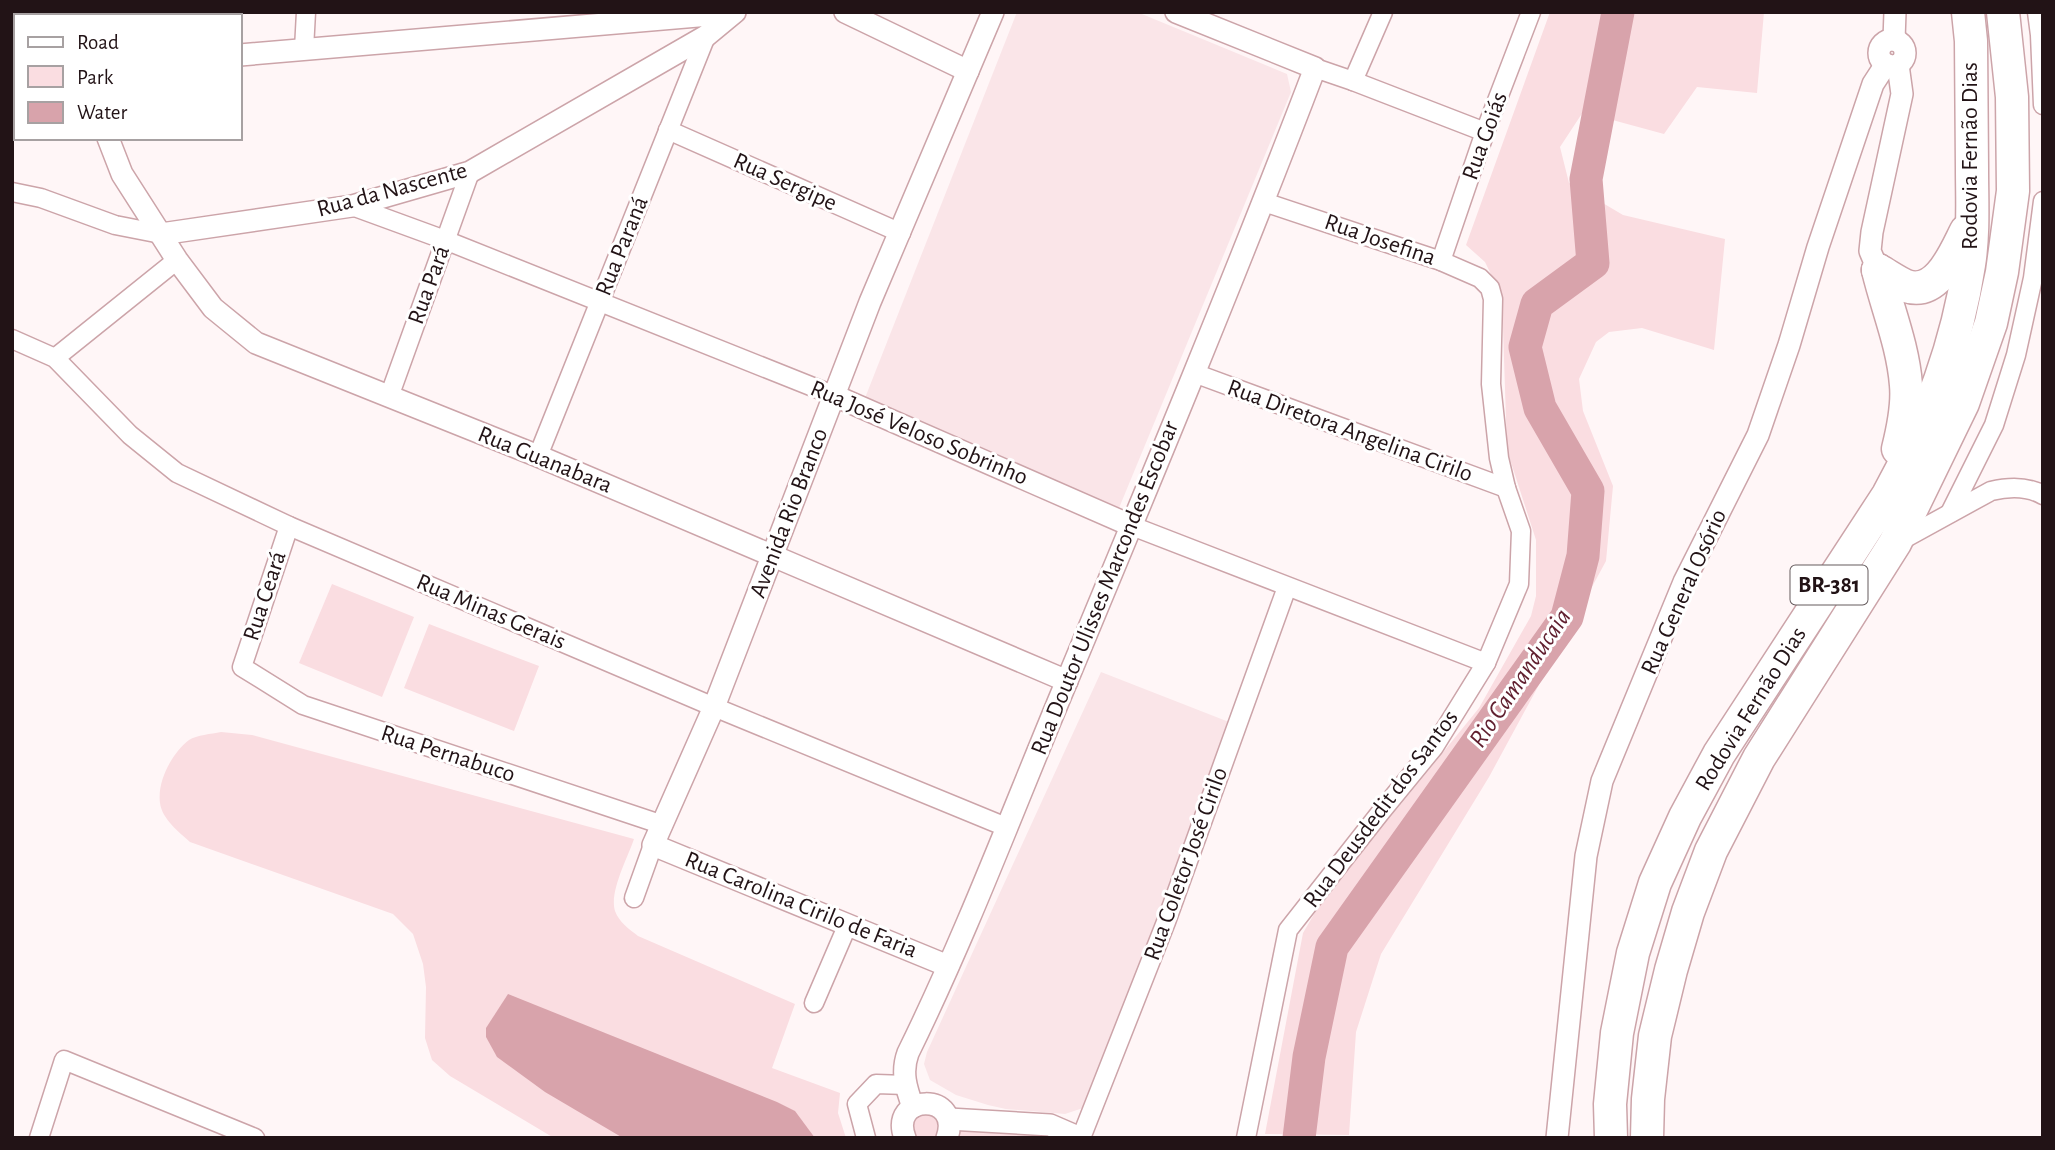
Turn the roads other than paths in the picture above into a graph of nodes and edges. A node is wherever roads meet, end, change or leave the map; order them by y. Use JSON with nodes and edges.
{"nodes":[{"id":1,"x":306,"y":12,"type":"edge"},
{"id":2,"x":845,"y":12,"type":"edge"},
{"id":3,"x":993,"y":12,"type":"edge"},
{"id":4,"x":1383,"y":12,"type":"edge"},
{"id":5,"x":1531,"y":12,"type":"edge"},
{"id":6,"x":1895,"y":12,"type":"edge"},
{"id":7,"x":1968,"y":12,"type":"edge"},
{"id":8,"x":2003,"y":12,"type":"edge"},
{"id":9,"x":2037,"y":12,"type":"edge"},
{"id":10,"x":734,"y":13,"type":"edge"},
{"id":11,"x":1184,"y":14,"type":"edge"},
{"id":12,"x":706,"y":36,"type":"junction"},
{"id":13,"x":304,"y":49,"type":"junction"},
{"id":14,"x":242,"y":55,"type":"edge"},
{"id":15,"x":1892,"y":65,"type":"junction"},
{"id":16,"x":1315,"y":68,"type":"junction"},
{"id":17,"x":968,"y":71,"type":"junction"},
{"id":18,"x":1353,"y":81,"type":"junction"},
{"id":19,"x":2043,"y":105,"type":"edge"},
{"id":20,"x":668,"y":130,"type":"junction"},
{"id":21,"x":1485,"y":132,"type":"junction"},
{"id":22,"x":109,"y":140,"type":"edge"},
{"id":23,"x":470,"y":172,"type":"junction"},
{"id":24,"x":12,"y":192,"type":"edge"},
{"id":25,"x":2043,"y":201,"type":"edge"},
{"id":26,"x":1264,"y":202,"type":"junction"},
{"id":27,"x":352,"y":206,"type":"junction"},
{"id":28,"x":1973,"y":219,"type":"junction"},
{"id":29,"x":2040,"y":232,"type":"junction"},
{"id":30,"x":901,"y":233,"type":"junction"},
{"id":31,"x":161,"y":234,"type":"junction"},
{"id":32,"x":445,"y":240,"type":"junction"},
{"id":33,"x":177,"y":260,"type":"junction"},
{"id":34,"x":1441,"y":261,"type":"junction"},
{"id":35,"x":1878,"y":270,"type":"junction"},
{"id":36,"x":2003,"y":272,"type":"junction"},
{"id":37,"x":1490,"y":288,"type":"joint"},
{"id":38,"x":599,"y":303,"type":"junction"},
{"id":39,"x":12,"y":339,"type":"edge"},
{"id":40,"x":55,"y":358,"type":"junction"},
{"id":41,"x":1194,"y":373,"type":"junction"},
{"id":42,"x":833,"y":395,"type":"junction"},
{"id":43,"x":389,"y":397,"type":"junction"},
{"id":44,"x":538,"y":456,"type":"junction"},
{"id":45,"x":1506,"y":488,"type":"junction"},
{"id":46,"x":1888,"y":495,"type":"junction"},
{"id":47,"x":2043,"y":495,"type":"edge"},
{"id":48,"x":1950,"y":513,"type":"junction"},
{"id":49,"x":289,"y":526,"type":"junction"},
{"id":50,"x":1132,"y":526,"type":"junction"},
{"id":51,"x":1895,"y":543,"type":"junction"},
{"id":52,"x":774,"y":555,"type":"junction"},
{"id":53,"x":1287,"y":587,"type":"junction"},
{"id":54,"x":1486,"y":663,"type":"junction"},
{"id":55,"x":242,"y":667,"type":"joint"},
{"id":56,"x":1067,"y":681,"type":"junction"},
{"id":57,"x":714,"y":707,"type":"junction"},
{"id":58,"x":663,"y":825,"type":"junction"},
{"id":59,"x":1006,"y":827,"type":"junction"},
{"id":60,"x":653,"y":845,"type":"junction"},
{"id":61,"x":634,"y":898,"type":"dead end"},
{"id":62,"x":848,"y":924,"type":"junction"},
{"id":63,"x":948,"y":966,"type":"junction"},
{"id":64,"x":814,"y":1003,"type":"dead end"},
{"id":65,"x":906,"y":1085,"type":"junction"},
{"id":66,"x":913,"y":1107,"type":"junction"},
{"id":67,"x":948,"y":1128,"type":"edge"},
{"id":68,"x":39,"y":1138,"type":"edge"},
{"id":69,"x":254,"y":1138,"type":"edge"},
{"id":70,"x":866,"y":1138,"type":"edge"},
{"id":71,"x":905,"y":1138,"type":"edge"},
{"id":72,"x":1080,"y":1138,"type":"edge"},
{"id":73,"x":1246,"y":1138,"type":"edge"},
{"id":74,"x":1557,"y":1138,"type":"edge"},
{"id":75,"x":1611,"y":1138,"type":"edge"},
{"id":76,"x":1647,"y":1138,"type":"edge"}],
"edges":[{"from":1,"to":13,"type":"street"},
{"from":2,"to":17,"type":"street"},
{"from":3,"to":17,"type":"street","name":"Avenida Rio Branco"},
{"from":4,"to":18,"type":"street"},
{"from":5,"to":21,"type":"street","name":"Rua Goiás"},
{"from":6,"to":15,"type":"street"},
{"from":7,"to":28,"type":"highway","name":"Rodovia Fernão Dias","number":"BR-381"},
{"from":8,"to":36,"type":"highway","name":"Rodovia Fernão Dias","number":"BR-381"},
{"from":9,"to":19,"type":"street"},
{"from":10,"to":12,"type":"street","name":"Rua da Nascente"},
{"from":10,"to":13,"type":"street"},
{"from":11,"to":16,"type":"street"},
{"from":12,"to":20,"type":"street","name":"Rua Paraná"},
{"from":12,"to":23,"type":"street","name":"Rua da Nascente"},
{"from":13,"to":14,"type":"street"},
{"from":15,"to":35,"type":"street"},
{"from":15,"to":74,"type":"street","name":"Rua General Osório"},
{"from":16,"to":18,"type":"street"},
{"from":16,"to":26,"type":"street","name":"Rua Doutor Ulisses Marcondes Escobar"},
{"from":17,"to":30,"type":"street","name":"Avenida Rio Branco"},
{"from":18,"to":21,"type":"street"},
{"from":20,"to":30,"type":"street","name":"Rua Sergipe"},
{"from":20,"to":38,"type":"street","name":"Rua Paraná"},
{"from":21,"to":34,"type":"street","name":"Rua Goiás"},
{"from":22,"to":31,"type":"street","name":"Rua Guanabara"},
{"from":23,"to":27,"type":"street","name":"Rua da Nascente"},
{"from":23,"to":32,"type":"street","name":"Rua Pará"},
{"from":24,"to":31,"type":"street","name":"Rua da Nascente"},
{"from":25,"to":29,"type":"street"},
{"from":26,"to":34,"type":"street","name":"Rua Josefina"},
{"from":26,"to":41,"type":"street","name":"Rua Doutor Ulisses Marcondes Escobar"},
{"from":27,"to":31,"type":"street","name":"Rua da Nascente"},
{"from":27,"to":32,"type":"street","name":"Rua José Veloso Sobrinho"},
{"from":28,"to":35,"type":"highway"},
{"from":28,"to":46,"type":"highway","name":"Rodovia Fernão Dias","number":"BR-381"},
{"from":29,"to":36,"type":"street"},
{"from":29,"to":48,"type":"street"},
{"from":30,"to":42,"type":"street","name":"Avenida Rio Branco"},
{"from":31,"to":33,"type":"street","name":"Rua Guanabara"},
{"from":32,"to":38,"type":"street","name":"Rua José Veloso Sobrinho"},
{"from":32,"to":43,"type":"street","name":"Rua Pará"},
{"from":33,"to":40,"type":"street"},
{"from":33,"to":43,"type":"street","name":"Rua Guanabara"},
{"from":34,"to":37,"type":"street","name":"Rua Josefina"},
{"from":35,"to":46,"type":"highway"},
{"from":36,"to":51,"type":"highway","name":"Rodovia Fernão Dias","number":"BR-381"},
{"from":37,"to":45,"type":"street","name":"Rua Deusdedit dos Santos"},
{"from":38,"to":42,"type":"street","name":"Rua José Veloso Sobrinho"},
{"from":38,"to":44,"type":"street","name":"Rua Paraná"},
{"from":39,"to":40,"type":"street","name":"Rua Minas Gerais"},
{"from":40,"to":49,"type":"street","name":"Rua Minas Gerais"},
{"from":41,"to":45,"type":"street","name":"Rua Diretora Angelina Cirilo"},
{"from":41,"to":50,"type":"street","name":"Rua Doutor Ulisses Marcondes Escobar"},
{"from":42,"to":50,"type":"street","name":"Rua José Veloso Sobrinho"},
{"from":42,"to":52,"type":"street","name":"Avenida Rio Branco"},
{"from":43,"to":44,"type":"street","name":"Rua Guanabara"},
{"from":44,"to":52,"type":"street","name":"Rua Guanabara"},
{"from":45,"to":54,"type":"street","name":"Rua Deusdedit dos Santos"},
{"from":46,"to":75,"type":"highway","name":"Rodovia Fernão Dias","number":"BR-381"},
{"from":47,"to":48,"type":"street"},
{"from":48,"to":51,"type":"street"},
{"from":49,"to":55,"type":"street","name":"Rua Ceará"},
{"from":49,"to":57,"type":"street","name":"Rua Minas Gerais"},
{"from":50,"to":53,"type":"street","name":"Rua José Veloso Sobrinho"},
{"from":50,"to":56,"type":"street","name":"Rua Doutor Ulisses Marcondes Escobar"},
{"from":51,"to":76,"type":"highway","name":"Rodovia Fernão Dias","number":"BR-381"},
{"from":52,"to":56,"type":"street","name":"Rua Guanabara"},
{"from":52,"to":57,"type":"street","name":"Avenida Rio Branco"},
{"from":53,"to":54,"type":"street","name":"Rua José Veloso Sobrinho"},
{"from":53,"to":72,"type":"street","name":"Rua Coletor José Cirilo"},
{"from":54,"to":73,"type":"street","name":"Rua Deusdedit dos Santos"},
{"from":55,"to":58,"type":"street","name":"Rua Pernabuco"},
{"from":56,"to":59,"type":"street","name":"Rua Doutor Ulisses Marcondes Escobar"},
{"from":57,"to":58,"type":"street","name":"Avenida Rio Branco"},
{"from":57,"to":59,"type":"street","name":"Rua Minas Gerais"},
{"from":58,"to":60,"type":"street","name":"Avenida Rio Branco"},
{"from":59,"to":63,"type":"street","name":"Rua Doutor Ulisses Marcondes Escobar"},
{"from":60,"to":61,"type":"street","name":"Avenida Rio Branco"},
{"from":60,"to":62,"type":"street","name":"Rua Carolina Cirilo de Faria"},
{"from":62,"to":63,"type":"street","name":"Rua Carolina Cirilo de Faria"},
{"from":62,"to":64,"type":"street"},
{"from":63,"to":65,"type":"street","name":"Rua Doutor Ulisses Marcondes Escobar"},
{"from":65,"to":66,"type":"street","name":"Rua Doutor Ulisses Marcondes Escobar"},
{"from":65,"to":70,"type":"street"},
{"from":66,"to":67,"type":"street"},
{"from":66,"to":71,"type":"street"},
{"from":67,"to":72,"type":"street"},
{"from":68,"to":69,"type":"street"}]}
